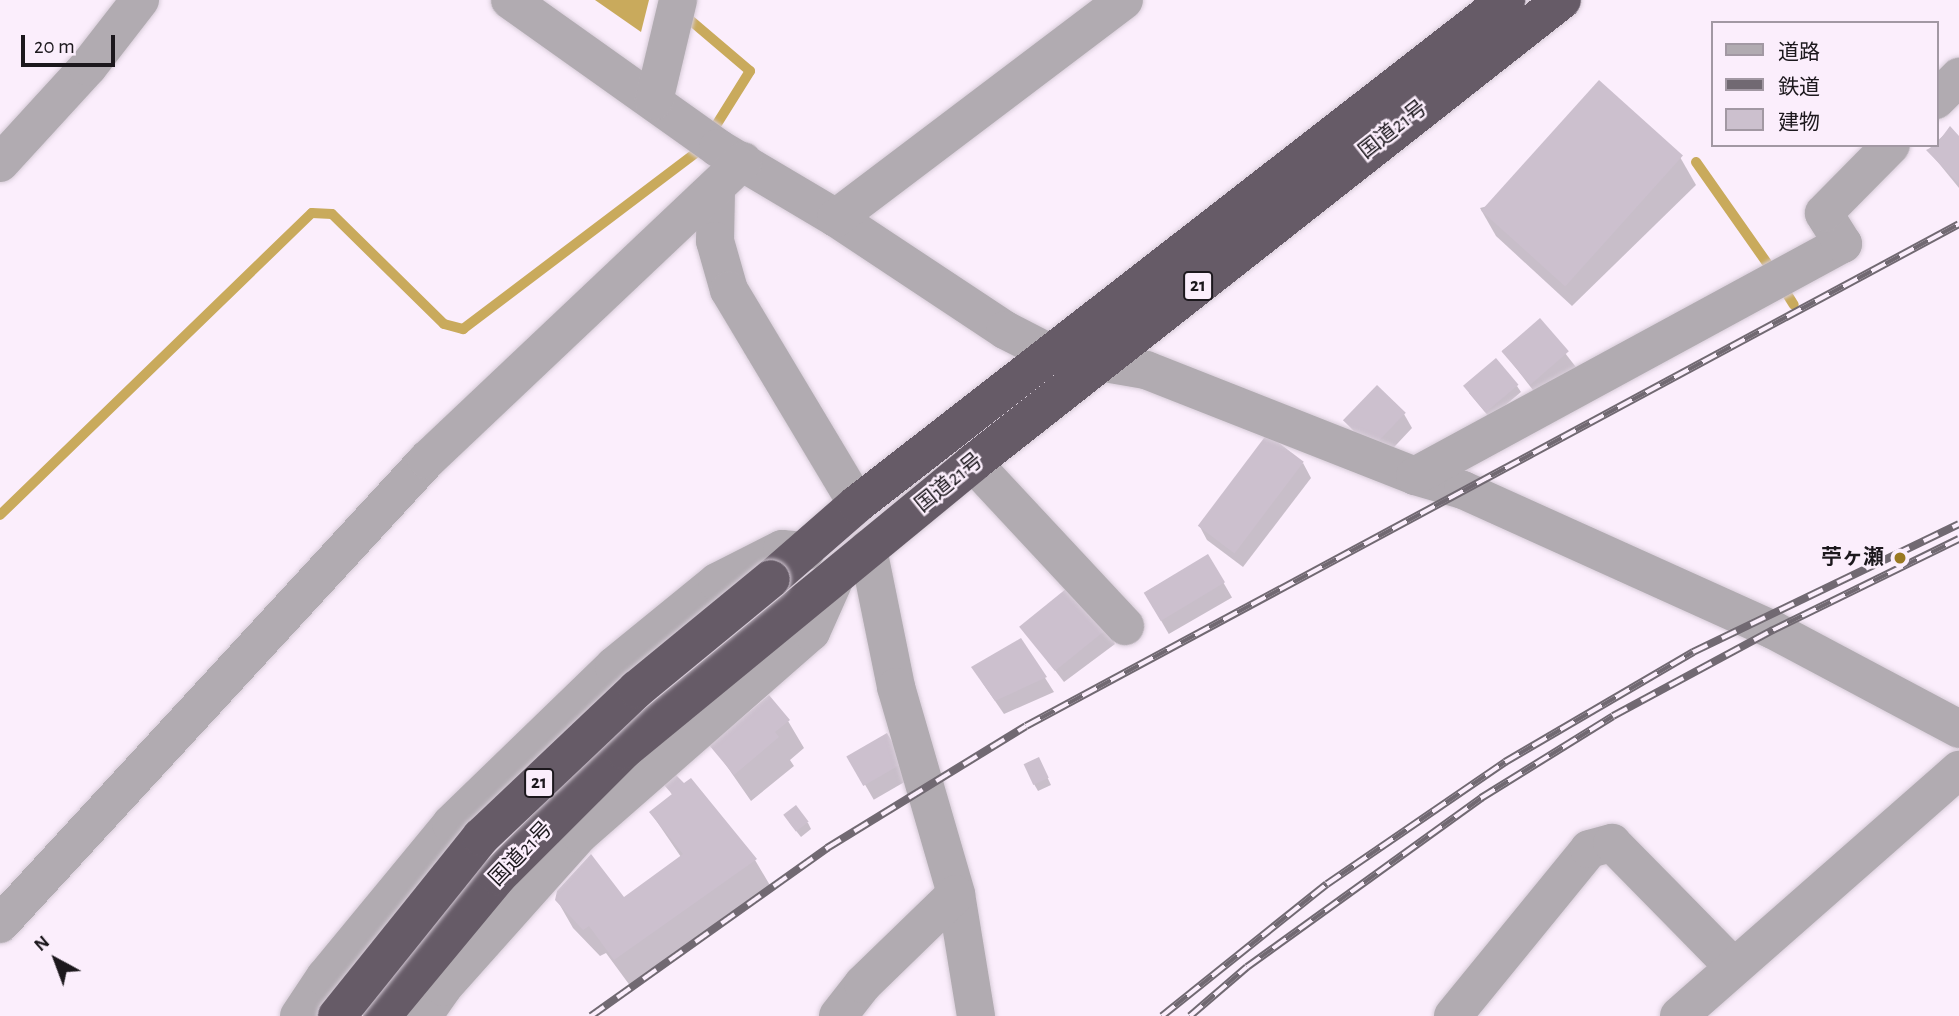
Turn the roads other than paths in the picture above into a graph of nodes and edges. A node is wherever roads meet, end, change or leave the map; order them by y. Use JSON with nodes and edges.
{"nodes":[{"id":1,"x":140,"y":0,"type":"edge"},
{"id":2,"x":510,"y":0,"type":"edge"},
{"id":3,"x":1124,"y":0,"type":"edge"},
{"id":4,"x":1506,"y":0,"type":"edge"},
{"id":5,"x":1562,"y":0,"type":"edge"},
{"id":6,"x":674,"y":17,"type":"edge"},
{"id":7,"x":1959,"y":78,"type":"edge"},
{"id":8,"x":1938,"y":98,"type":"edge"},
{"id":9,"x":667,"y":111,"type":"junction"},
{"id":10,"x":1889,"y":147,"type":"edge"},
{"id":11,"x":730,"y":154,"type":"junction"},
{"id":12,"x":0,"y":163,"type":"edge"},
{"id":13,"x":716,"y":190,"type":"junction"},
{"id":14,"x":836,"y":218,"type":"junction"},
{"id":15,"x":1052,"y":354,"type":"junction"},
{"id":16,"x":1104,"y":361,"type":"junction"},
{"id":17,"x":973,"y":463,"type":"junction"},
{"id":18,"x":1416,"y":476,"type":"junction"},
{"id":19,"x":857,"y":504,"type":"junction"},
{"id":20,"x":868,"y":549,"type":"junction"},
{"id":21,"x":806,"y":551,"type":"junction"},
{"id":22,"x":836,"y":576,"type":"junction"},
{"id":23,"x":1125,"y":626,"type":"dead end"},
{"id":24,"x":1959,"y":729,"type":"edge"},
{"id":25,"x":1959,"y":770,"type":"edge"},
{"id":26,"x":956,"y":894,"type":"junction"},
{"id":27,"x":0,"y":924,"type":"edge"},
{"id":28,"x":1732,"y":965,"type":"junction"},
{"id":29,"x":299,"y":1016,"type":"edge"},
{"id":30,"x":337,"y":1016,"type":"edge"},
{"id":31,"x":382,"y":1016,"type":"edge"},
{"id":32,"x":423,"y":1016,"type":"edge"},
{"id":33,"x":838,"y":1016,"type":"edge"},
{"id":34,"x":976,"y":1016,"type":"edge"},
{"id":35,"x":1452,"y":1016,"type":"edge"},
{"id":36,"x":1679,"y":1016,"type":"edge"}],
"edges":[{"from":1,"to":12,"type":"street"},
{"from":2,"to":9,"type":"street"},
{"from":3,"to":14,"type":"street"},
{"from":4,"to":15,"type":"highway","name":"国道21号","number":"21"},
{"from":5,"to":16,"type":"highway","name":"国道21号","number":"21"},
{"from":6,"to":9,"type":"street"},
{"from":7,"to":8,"type":"street"},
{"from":9,"to":11,"type":"street"},
{"from":10,"to":18,"type":"street"},
{"from":11,"to":13,"type":"street"},
{"from":11,"to":14,"type":"street"},
{"from":13,"to":19,"type":"street"},
{"from":13,"to":27,"type":"street"},
{"from":14,"to":15,"type":"street"},
{"from":15,"to":16,"type":"street"},
{"from":15,"to":19,"type":"highway","name":"国道21号","number":"21"},
{"from":16,"to":17,"type":"highway","name":"国道21号","number":"21"},
{"from":16,"to":18,"type":"street"},
{"from":17,"to":20,"type":"highway","name":"国道21号","number":"21"},
{"from":17,"to":23,"type":"street"},
{"from":18,"to":24,"type":"street"},
{"from":19,"to":21,"type":"highway","name":"国道21号","number":"21"},
{"from":20,"to":22,"type":"highway","name":"国道21号","number":"21"},
{"from":20,"to":26,"type":"street"},
{"from":21,"to":29,"type":"street"},
{"from":21,"to":30,"type":"highway","name":"国道21号","number":"21","bridge":true},
{"from":22,"to":31,"type":"highway","name":"国道21号","number":"21"},
{"from":22,"to":32,"type":"street"},
{"from":25,"to":28,"type":"street"},
{"from":26,"to":33,"type":"street"},
{"from":26,"to":34,"type":"street"},
{"from":28,"to":35,"type":"street"},
{"from":28,"to":36,"type":"street"}]}
